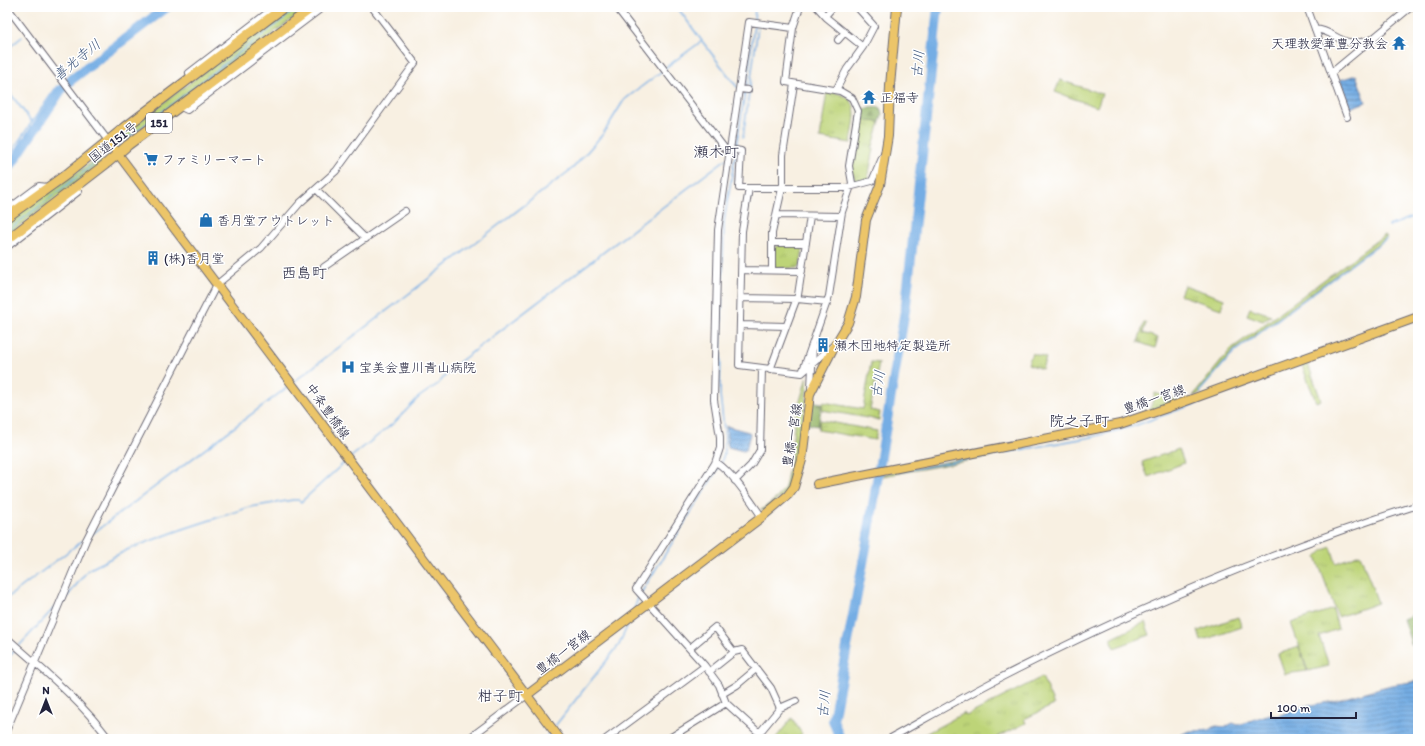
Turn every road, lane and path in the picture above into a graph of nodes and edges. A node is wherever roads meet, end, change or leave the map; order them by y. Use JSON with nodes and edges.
{"nodes":[{"id":1,"x":7,"y":7,"type":"edge"},
{"id":2,"x":275,"y":7,"type":"edge"},
{"id":3,"x":284,"y":7,"type":"edge"},
{"id":4,"x":313,"y":7,"type":"edge"},
{"id":5,"x":323,"y":7,"type":"edge"},
{"id":6,"x":372,"y":7,"type":"edge"},
{"id":7,"x":616,"y":7,"type":"edge"},
{"id":8,"x":800,"y":7,"type":"edge"},
{"id":9,"x":817,"y":7,"type":"edge"},
{"id":10,"x":832,"y":7,"type":"edge"},
{"id":11,"x":897,"y":7,"type":"edge"},
{"id":12,"x":1307,"y":7,"type":"edge"},
{"id":13,"x":1411,"y":7,"type":"edge"},
{"id":14,"x":859,"y":8,"type":"edge"},
{"id":15,"x":826,"y":16,"type":"junction"},
{"id":16,"x":793,"y":28,"type":"junction"},
{"id":17,"x":1314,"y":29,"type":"junction"},
{"id":18,"x":845,"y":32,"type":"junction"},
{"id":19,"x":1372,"y":39,"type":"junction"},
{"id":20,"x":838,"y":40,"type":"dead end"},
{"id":21,"x":863,"y":46,"type":"junction"},
{"id":22,"x":1331,"y":73,"type":"junction"},
{"id":23,"x":794,"y":84,"type":"junction"},
{"id":24,"x":836,"y":90,"type":"junction"},
{"id":25,"x":180,"y":107,"type":"junction"},
{"id":26,"x":150,"y":108,"type":"junction"},
{"id":27,"x":1347,"y":117,"type":"dead end"},
{"id":28,"x":114,"y":148,"type":"junction"},
{"id":29,"x":731,"y":153,"type":"junction"},
{"id":30,"x":884,"y":155,"type":"junction"},
{"id":31,"x":79,"y":185,"type":"junction"},
{"id":32,"x":48,"y":187,"type":"junction"},
{"id":33,"x":851,"y":187,"type":"junction"},
{"id":34,"x":749,"y":188,"type":"junction"},
{"id":35,"x":782,"y":188,"type":"junction"},
{"id":36,"x":317,"y":190,"type":"junction"},
{"id":37,"x":7,"y":210,"type":"edge"},
{"id":38,"x":404,"y":211,"type":"dead end"},
{"id":39,"x":776,"y":215,"type":"junction"},
{"id":40,"x":810,"y":216,"type":"junction"},
{"id":41,"x":841,"y":216,"type":"junction"},
{"id":42,"x":7,"y":217,"type":"edge"},
{"id":43,"x":366,"y":239,"type":"junction"},
{"id":44,"x":7,"y":240,"type":"edge"},
{"id":45,"x":772,"y":243,"type":"junction"},
{"id":46,"x":806,"y":243,"type":"junction"},
{"id":47,"x":7,"y":247,"type":"edge"},
{"id":48,"x":324,"y":267,"type":"dead end"},
{"id":49,"x":742,"y":270,"type":"junction"},
{"id":50,"x":772,"y":270,"type":"junction"},
{"id":51,"x":802,"y":270,"type":"junction"},
{"id":52,"x":217,"y":285,"type":"junction"},
{"id":53,"x":740,"y":298,"type":"junction"},
{"id":54,"x":797,"y":298,"type":"junction"},
{"id":55,"x":828,"y":302,"type":"junction"},
{"id":56,"x":1418,"y":317,"type":"edge"},
{"id":57,"x":740,"y":325,"type":"junction"},
{"id":58,"x":786,"y":326,"type":"junction"},
{"id":59,"x":813,"y":340,"type":"junction"},
{"id":60,"x":836,"y":343,"type":"junction"},
{"id":61,"x":813,"y":363,"type":"junction"},
{"id":62,"x":762,"y":369,"type":"junction"},
{"id":63,"x":770,"y":370,"type":"junction"},
{"id":64,"x":802,"y":373,"type":"junction"},
{"id":65,"x":810,"y":394,"type":"junction"},
{"id":66,"x":718,"y":464,"type":"junction"},
{"id":67,"x":735,"y":481,"type":"junction"},
{"id":68,"x":817,"y":484,"type":"dead end"},
{"id":69,"x":1418,"y":505,"type":"edge"},
{"id":70,"x":762,"y":517,"type":"junction"},
{"id":71,"x":646,"y":600,"type":"junction"},
{"id":72,"x":7,"y":638,"type":"edge"},
{"id":73,"x":690,"y":648,"type":"junction"},
{"id":74,"x":734,"y":652,"type":"junction"},
{"id":75,"x":34,"y":662,"type":"junction"},
{"id":76,"x":705,"y":666,"type":"junction"},
{"id":77,"x":756,"y":669,"type":"junction"},
{"id":78,"x":709,"y":672,"type":"junction"},
{"id":79,"x":722,"y":694,"type":"junction"},
{"id":80,"x":527,"y":695,"type":"junction"},
{"id":81,"x":796,"y":701,"type":"dead end"},
{"id":82,"x":726,"y":703,"type":"junction"},
{"id":83,"x":780,"y":708,"type":"junction"},
{"id":84,"x":7,"y":729,"type":"edge"},
{"id":85,"x":109,"y":739,"type":"edge"},
{"id":86,"x":468,"y":739,"type":"edge"},
{"id":87,"x":560,"y":739,"type":"edge"},
{"id":88,"x":606,"y":739,"type":"edge"},
{"id":89,"x":668,"y":739,"type":"edge"},
{"id":90,"x":889,"y":739,"type":"edge"}],
"edges":[{"from":1,"to":28,"type":"street"},
{"from":2,"to":26,"type":"street"},
{"from":3,"to":26,"type":"highway","name":"国道151号","number":"151"},
{"from":4,"to":25,"type":"highway","name":"国道151号","number":"151"},
{"from":5,"to":25,"type":"street"},
{"from":6,"to":36,"type":"street"},
{"from":7,"to":29,"type":"street"},
{"from":8,"to":16,"type":"street"},
{"from":9,"to":15,"type":"street"},
{"from":10,"to":15,"type":"street"},
{"from":11,"to":30,"type":"main road","name":"豊橋一宮線"},
{"from":12,"to":17,"type":"street"},
{"from":13,"to":19,"type":"street"},
{"from":14,"to":21,"type":"street"},
{"from":15,"to":18,"type":"street"},
{"from":16,"to":23,"type":"street"},
{"from":16,"to":29,"type":"street"},
{"from":17,"to":19,"type":"street"},
{"from":17,"to":22,"type":"street"},
{"from":18,"to":20,"type":"street"},
{"from":18,"to":21,"type":"street"},
{"from":19,"to":22,"type":"street"},
{"from":21,"to":24,"type":"street"},
{"from":22,"to":27,"type":"street"},
{"from":23,"to":24,"type":"street"},
{"from":23,"to":35,"type":"street"},
{"from":24,"to":33,"type":"street"},
{"from":25,"to":28,"type":"highway","name":"国道151号","number":"151"},
{"from":26,"to":28,"type":"highway","name":"国道151号","number":"151"},
{"from":28,"to":31,"type":"highway","name":"国道151号","number":"151"},
{"from":28,"to":32,"type":"highway","name":"国道151号","number":"151"},
{"from":28,"to":52,"type":"main road","name":"中条豊橋線"},
{"from":29,"to":34,"type":"street"},
{"from":29,"to":66,"type":"street"},
{"from":30,"to":33,"type":"street"},
{"from":30,"to":60,"type":"main road","name":"豊橋一宮線"},
{"from":31,"to":44,"type":"highway","name":"国道151号","number":"151"},
{"from":31,"to":47,"type":"street"},
{"from":32,"to":37,"type":"street"},
{"from":32,"to":42,"type":"highway","name":"国道151号","number":"151"},
{"from":33,"to":35,"type":"street"},
{"from":33,"to":41,"type":"street"},
{"from":34,"to":35,"type":"street"},
{"from":34,"to":49,"type":"street"},
{"from":35,"to":39,"type":"street"},
{"from":36,"to":43,"type":"street"},
{"from":36,"to":52,"type":"street"},
{"from":38,"to":43,"type":"street"},
{"from":39,"to":40,"type":"street"},
{"from":39,"to":45,"type":"street"},
{"from":40,"to":41,"type":"street"},
{"from":40,"to":46,"type":"street"},
{"from":41,"to":55,"type":"street"},
{"from":43,"to":48,"type":"street"},
{"from":45,"to":46,"type":"street"},
{"from":45,"to":50,"type":"street"},
{"from":46,"to":51,"type":"street"},
{"from":49,"to":50,"type":"street"},
{"from":49,"to":53,"type":"street"},
{"from":50,"to":51,"type":"street"},
{"from":51,"to":54,"type":"street"},
{"from":52,"to":75,"type":"street"},
{"from":52,"to":80,"type":"main road","name":"中条豊橋線"},
{"from":53,"to":54,"type":"street"},
{"from":53,"to":57,"type":"street"},
{"from":54,"to":55,"type":"street"},
{"from":54,"to":58,"type":"street"},
{"from":55,"to":59,"type":"street"},
{"from":56,"to":68,"type":"main road","name":"豊橋一宮線"},
{"from":57,"to":58,"type":"street"},
{"from":57,"to":62,"type":"street"},
{"from":58,"to":63,"type":"street"},
{"from":59,"to":61,"type":"street"},
{"from":59,"to":64,"type":"street"},
{"from":60,"to":61,"type":"street"},
{"from":60,"to":65,"type":"main road","name":"豊橋一宮線"},
{"from":61,"to":64,"type":"street"},
{"from":61,"to":65,"type":"street"},
{"from":62,"to":63,"type":"street"},
{"from":62,"to":67,"type":"street"},
{"from":63,"to":64,"type":"street"},
{"from":65,"to":70,"type":"main road","name":"豊橋一宮線"},
{"from":66,"to":67,"type":"street"},
{"from":66,"to":71,"type":"street"},
{"from":67,"to":70,"type":"street"},
{"from":69,"to":90,"type":"street"},
{"from":70,"to":71,"type":"main road","name":"豊橋一宮線"},
{"from":71,"to":73,"type":"street"},
{"from":71,"to":80,"type":"main road","name":"豊橋一宮線"},
{"from":72,"to":75,"type":"street"},
{"from":73,"to":74,"type":"street"},
{"from":73,"to":76,"type":"street"},
{"from":74,"to":77,"type":"street"},
{"from":74,"to":78,"type":"street"},
{"from":75,"to":84,"type":"street"},
{"from":75,"to":85,"type":"street"},
{"from":76,"to":78,"type":"street"},
{"from":76,"to":88,"type":"street"},
{"from":77,"to":79,"type":"street"},
{"from":77,"to":83,"type":"street"},
{"from":78,"to":79,"type":"street"},
{"from":79,"to":82,"type":"street"},
{"from":80,"to":86,"type":"street"},
{"from":80,"to":87,"type":"main road"},
{"from":81,"to":83,"type":"street"},
{"from":82,"to":83,"type":"street"},
{"from":82,"to":89,"type":"street"}]}
